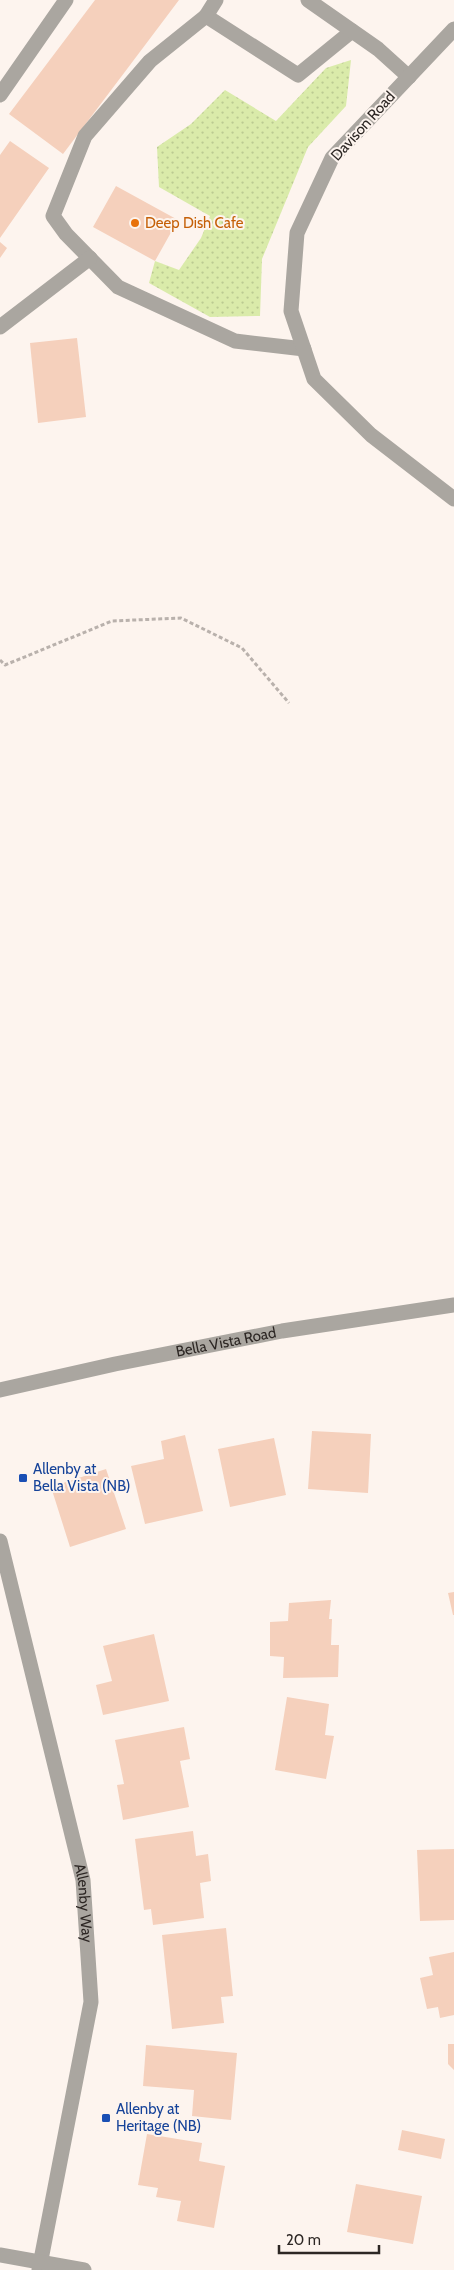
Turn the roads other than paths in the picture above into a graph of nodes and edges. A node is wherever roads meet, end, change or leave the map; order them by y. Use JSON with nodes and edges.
{"nodes":[{"id":1,"x":66,"y":0,"type":"edge"},
{"id":2,"x":216,"y":0,"type":"edge"},
{"id":3,"x":308,"y":0,"type":"edge"},
{"id":4,"x":206,"y":16,"type":"junction"},
{"id":5,"x":454,"y":29,"type":"edge"},
{"id":6,"x":352,"y":31,"type":"junction"},
{"id":7,"x":409,"y":76,"type":"junction"},
{"id":8,"x":0,"y":94,"type":"edge"},
{"id":9,"x":90,"y":258,"type":"junction"},
{"id":10,"x":0,"y":327,"type":"edge"},
{"id":11,"x":304,"y":349,"type":"junction"},
{"id":12,"x":454,"y":499,"type":"edge"},
{"id":13,"x":454,"y":1305,"type":"edge"},
{"id":14,"x":0,"y":1390,"type":"edge"},
{"id":15,"x":0,"y":1541,"type":"edge"},
{"id":16,"x":0,"y":2255,"type":"edge"},
{"id":17,"x":40,"y":2266,"type":"edge"},
{"id":18,"x":84,"y":2270,"type":"edge"}],
"edges":[{"from":1,"to":8,"type":"street"},
{"from":2,"to":4,"type":"street"},
{"from":3,"to":6,"type":"street"},
{"from":4,"to":6,"type":"street"},
{"from":4,"to":9,"type":"street"},
{"from":5,"to":7,"type":"street","name":"Davison Road"},
{"from":6,"to":7,"type":"street"},
{"from":7,"to":11,"type":"street","name":"Davison Road"},
{"from":9,"to":10,"type":"street"},
{"from":9,"to":11,"type":"street"},
{"from":11,"to":12,"type":"street","name":"Davison Road"},
{"from":13,"to":14,"type":"street","name":"Bella Vista Road"},
{"from":15,"to":17,"type":"street","name":"Allenby Way"},
{"from":16,"to":17,"type":"street"},
{"from":17,"to":18,"type":"street"}]}
